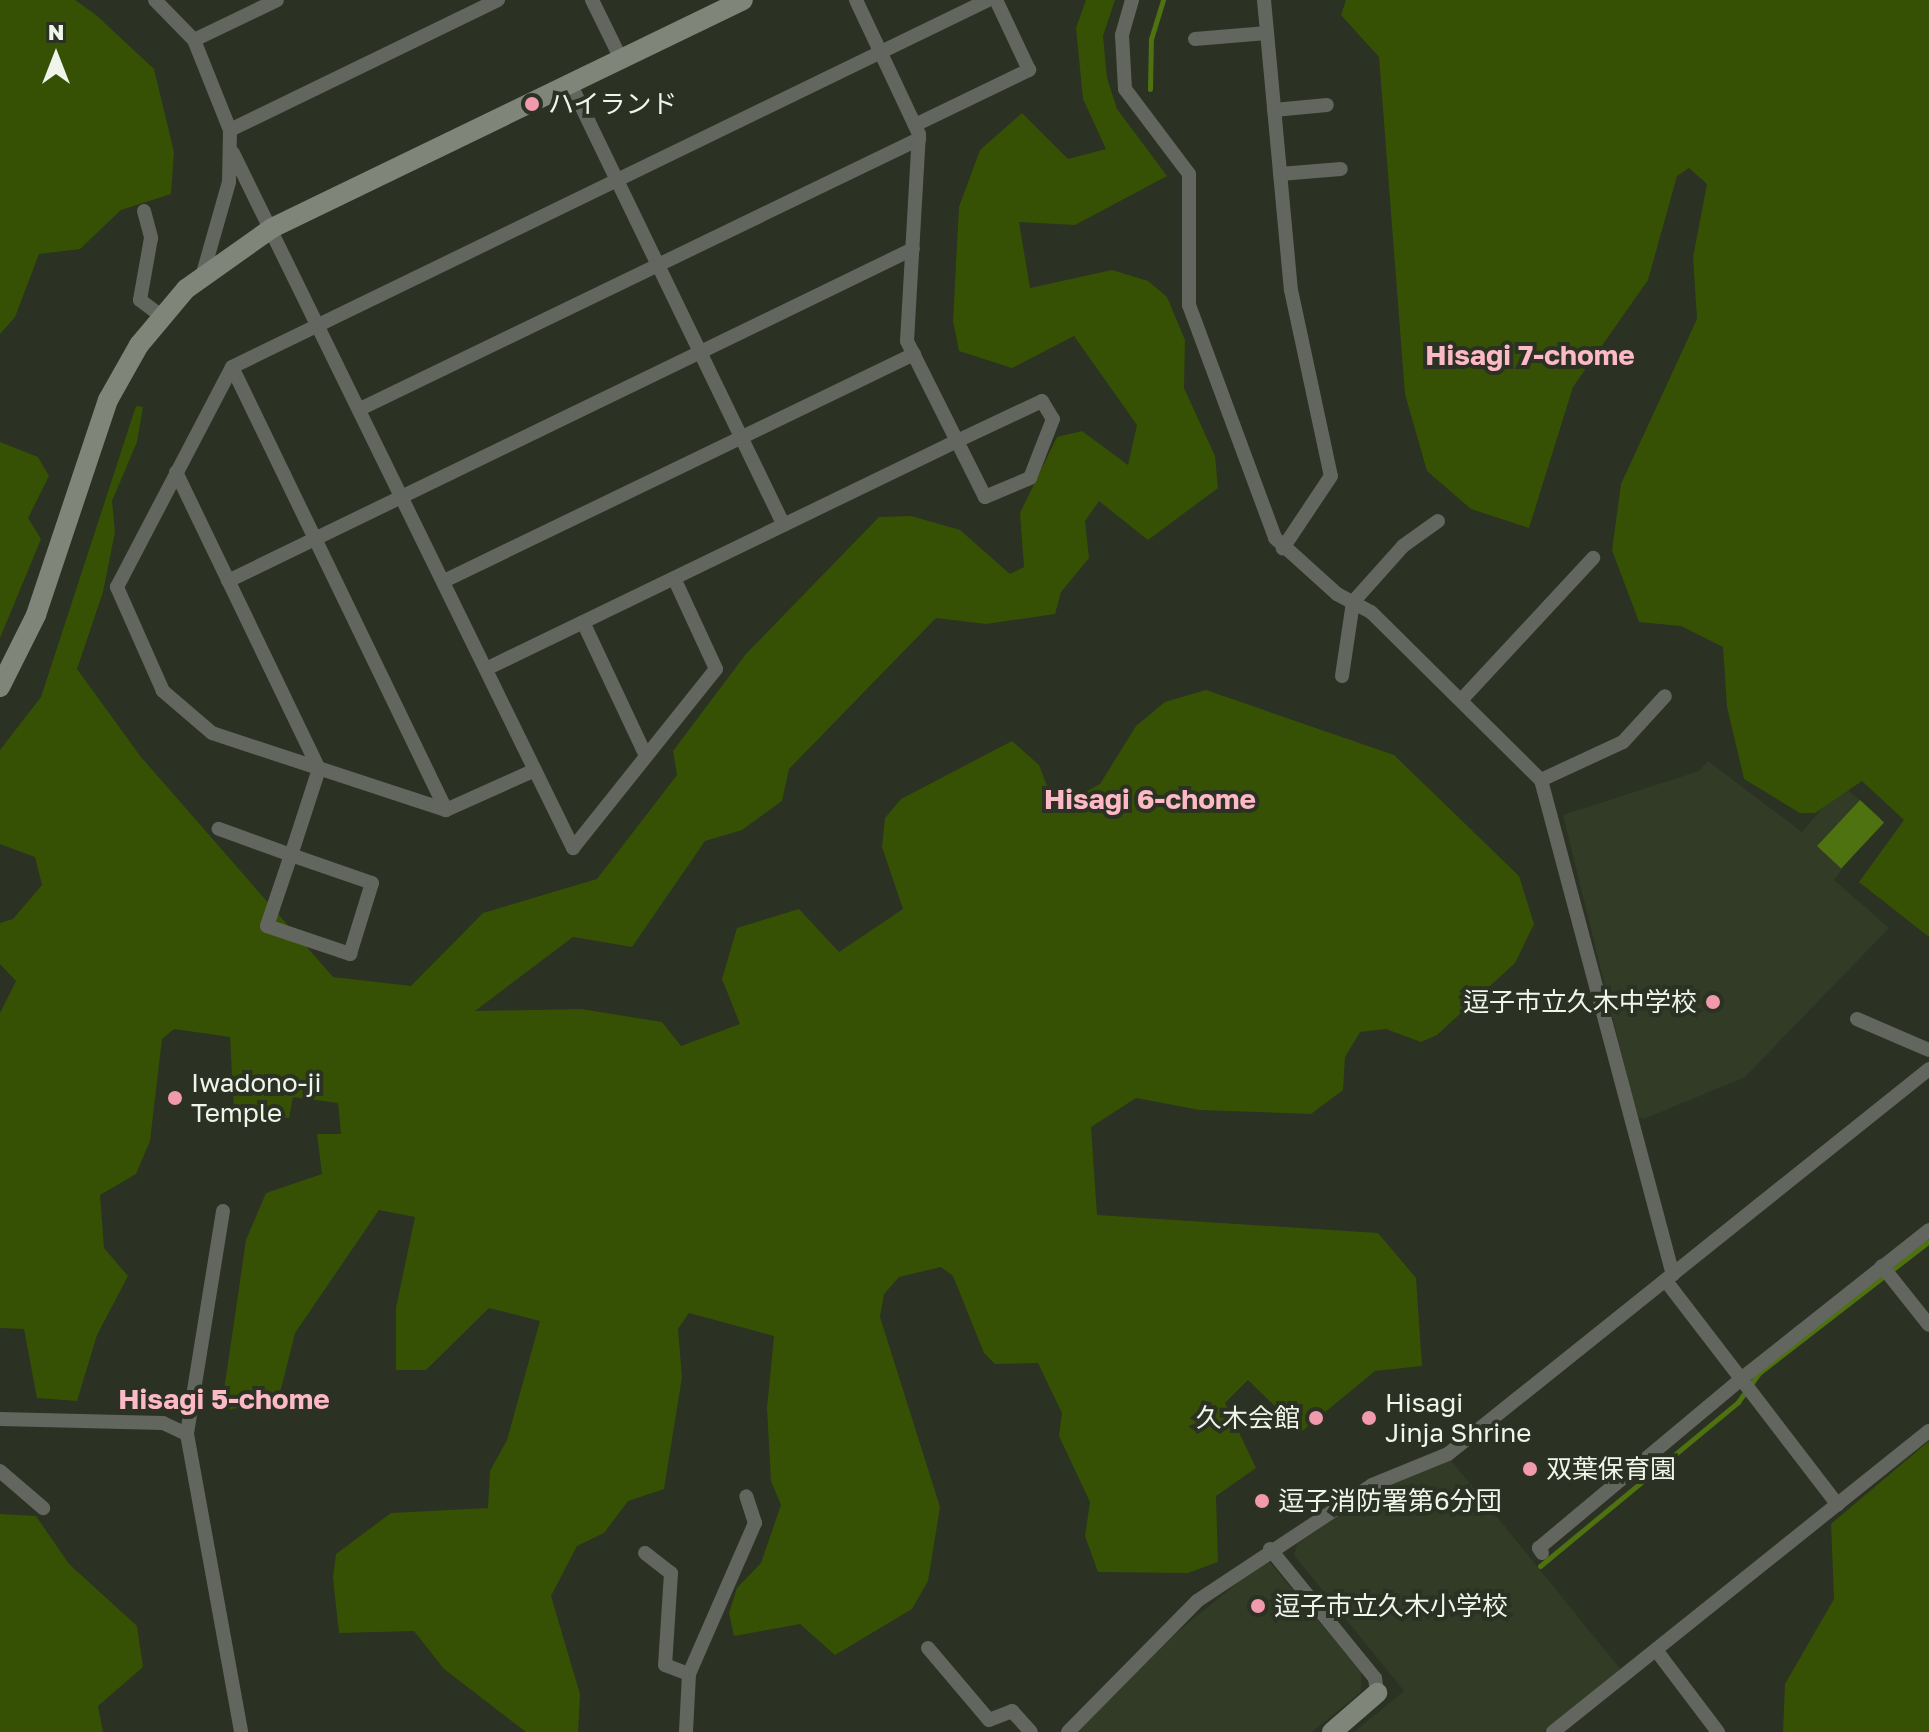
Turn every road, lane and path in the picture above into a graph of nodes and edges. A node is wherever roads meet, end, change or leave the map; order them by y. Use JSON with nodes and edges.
{"nodes":[{"id":1,"x":155,"y":0,"type":"edge"},
{"id":2,"x":277,"y":0,"type":"edge"},
{"id":3,"x":498,"y":0,"type":"edge"},
{"id":4,"x":592,"y":0,"type":"edge"},
{"id":5,"x":856,"y":0,"type":"edge"},
{"id":6,"x":988,"y":0,"type":"edge"},
{"id":7,"x":996,"y":0,"type":"edge"},
{"id":8,"x":1132,"y":0,"type":"edge"},
{"id":9,"x":1264,"y":0,"type":"edge"},
{"id":10,"x":733,"y":2,"type":"edge"},
{"id":11,"x":1267,"y":33,"type":"junction"},
{"id":12,"x":1195,"y":39,"type":"dead end"},
{"id":13,"x":194,"y":40,"type":"junction"},
{"id":14,"x":880,"y":51,"type":"junction"},
{"id":15,"x":621,"y":59,"type":"junction"},
{"id":16,"x":570,"y":83,"type":"junction"},
{"id":17,"x":1327,"y":105,"type":"dead end"},
{"id":18,"x":1274,"y":110,"type":"junction"},
{"id":19,"x":230,"y":130,"type":"junction"},
{"id":20,"x":917,"y":132,"type":"junction"},
{"id":21,"x":233,"y":153,"type":"junction"},
{"id":22,"x":1341,"y":169,"type":"dead end"},
{"id":23,"x":1280,"y":174,"type":"junction"},
{"id":24,"x":617,"y":179,"type":"junction"},
{"id":25,"x":144,"y":211,"type":"dead end"},
{"id":26,"x":272,"y":228,"type":"junction"},
{"id":27,"x":913,"y":249,"type":"junction"},
{"id":28,"x":658,"y":265,"type":"junction"},
{"id":29,"x":203,"y":273,"type":"junction"},
{"id":30,"x":161,"y":316,"type":"junction"},
{"id":31,"x":318,"y":324,"type":"junction"},
{"id":32,"x":700,"y":351,"type":"junction"},
{"id":33,"x":914,"y":354,"type":"junction"},
{"id":34,"x":232,"y":367,"type":"junction"},
{"id":35,"x":360,"y":409,"type":"junction"},
{"id":36,"x":741,"y":438,"type":"junction"},
{"id":37,"x":957,"y":441,"type":"junction"},
{"id":38,"x":176,"y":472,"type":"junction"},
{"id":39,"x":402,"y":495,"type":"junction"},
{"id":40,"x":1438,"y":521,"type":"dead end"},
{"id":41,"x":784,"y":525,"type":"junction"},
{"id":42,"x":315,"y":538,"type":"junction"},
{"id":43,"x":1283,"y":548,"type":"junction"},
{"id":44,"x":1593,"y":558,"type":"dead end"},
{"id":45,"x":674,"y":578,"type":"junction"},
{"id":46,"x":228,"y":581,"type":"junction"},
{"id":47,"x":444,"y":581,"type":"junction"},
{"id":48,"x":1353,"y":602,"type":"junction"},
{"id":49,"x":583,"y":622,"type":"junction"},
{"id":50,"x":486,"y":669,"type":"junction"},
{"id":51,"x":1342,"y":676,"type":"dead end"},
{"id":52,"x":0,"y":687,"type":"edge"},
{"id":53,"x":1665,"y":696,"type":"dead end"},
{"id":54,"x":1464,"y":697,"type":"junction"},
{"id":55,"x":646,"y":756,"type":"junction"},
{"id":56,"x":319,"y":769,"type":"junction"},
{"id":57,"x":535,"y":770,"type":"junction"},
{"id":58,"x":1541,"y":780,"type":"junction"},
{"id":59,"x":446,"y":810,"type":"junction"},
{"id":60,"x":219,"y":829,"type":"dead end"},
{"id":61,"x":291,"y":855,"type":"junction"},
{"id":62,"x":1857,"y":1019,"type":"dead end"},
{"id":63,"x":1929,"y":1050,"type":"edge"},
{"id":64,"x":1929,"y":1069,"type":"edge"},
{"id":65,"x":223,"y":1211,"type":"dead end"},
{"id":66,"x":1929,"y":1230,"type":"edge"},
{"id":67,"x":1886,"y":1271,"type":"junction"},
{"id":68,"x":1670,"y":1278,"type":"junction"},
{"id":69,"x":1929,"y":1325,"type":"edge"},
{"id":70,"x":1746,"y":1385,"type":"junction"},
{"id":71,"x":0,"y":1419,"type":"edge"},
{"id":72,"x":1929,"y":1431,"type":"edge"},
{"id":73,"x":187,"y":1434,"type":"junction"},
{"id":74,"x":0,"y":1471,"type":"edge"},
{"id":75,"x":746,"y":1496,"type":"dead end"},
{"id":76,"x":1838,"y":1505,"type":"junction"},
{"id":77,"x":43,"y":1508,"type":"dead end"},
{"id":78,"x":1270,"y":1549,"type":"junction"},
{"id":79,"x":645,"y":1553,"type":"dead end"},
{"id":80,"x":1542,"y":1553,"type":"dead end"},
{"id":81,"x":928,"y":1648,"type":"dead end"},
{"id":82,"x":1656,"y":1650,"type":"junction"},
{"id":83,"x":689,"y":1674,"type":"junction"},
{"id":84,"x":1377,"y":1693,"type":"joint"},
{"id":85,"x":241,"y":1732,"type":"edge"},
{"id":86,"x":686,"y":1732,"type":"edge"},
{"id":87,"x":1031,"y":1732,"type":"edge"},
{"id":88,"x":1068,"y":1732,"type":"edge"},
{"id":89,"x":1332,"y":1732,"type":"edge"},
{"id":90,"x":1553,"y":1732,"type":"edge"},
{"id":91,"x":1718,"y":1732,"type":"edge"}],
"edges":[{"from":1,"to":13,"type":"street"},
{"from":2,"to":13,"type":"street"},
{"from":3,"to":19,"type":"street"},
{"from":4,"to":15,"type":"street"},
{"from":5,"to":14,"type":"street"},
{"from":6,"to":14,"type":"street"},
{"from":7,"to":20,"type":"street"},
{"from":8,"to":43,"type":"street"},
{"from":9,"to":11,"type":"street"},
{"from":10,"to":15,"type":"street"},
{"from":11,"to":12,"type":"street"},
{"from":11,"to":18,"type":"street"},
{"from":13,"to":19,"type":"street"},
{"from":14,"to":20,"type":"street"},
{"from":14,"to":24,"type":"street"},
{"from":15,"to":16,"type":"street"},
{"from":16,"to":24,"type":"street"},
{"from":16,"to":26,"type":"street"},
{"from":17,"to":18,"type":"street"},
{"from":18,"to":23,"type":"street"},
{"from":19,"to":21,"type":"street"},
{"from":20,"to":27,"type":"street"},
{"from":20,"to":28,"type":"street"},
{"from":21,"to":26,"type":"street"},
{"from":21,"to":29,"type":"street"},
{"from":22,"to":23,"type":"street"},
{"from":23,"to":43,"type":"street"},
{"from":24,"to":28,"type":"street"},
{"from":24,"to":31,"type":"street"},
{"from":25,"to":30,"type":"street"},
{"from":26,"to":29,"type":"street"},
{"from":26,"to":31,"type":"street"},
{"from":27,"to":32,"type":"street"},
{"from":27,"to":33,"type":"street"},
{"from":28,"to":32,"type":"street"},
{"from":28,"to":35,"type":"street"},
{"from":29,"to":30,"type":"street"},
{"from":30,"to":52,"type":"street"},
{"from":31,"to":34,"type":"street"},
{"from":31,"to":35,"type":"street"},
{"from":32,"to":36,"type":"street"},
{"from":32,"to":39,"type":"street"},
{"from":33,"to":36,"type":"street"},
{"from":33,"to":37,"type":"street"},
{"from":34,"to":38,"type":"street"},
{"from":34,"to":42,"type":"street"},
{"from":35,"to":39,"type":"street"},
{"from":36,"to":41,"type":"street"},
{"from":36,"to":47,"type":"street"},
{"from":37,"to":37,"type":"street"},
{"from":37,"to":41,"type":"street"},
{"from":38,"to":46,"type":"street"},
{"from":38,"to":56,"type":"street"},
{"from":39,"to":42,"type":"street"},
{"from":39,"to":47,"type":"street"},
{"from":40,"to":48,"type":"street"},
{"from":41,"to":45,"type":"street"},
{"from":42,"to":46,"type":"street"},
{"from":42,"to":59,"type":"street"},
{"from":43,"to":48,"type":"street"},
{"from":44,"to":54,"type":"street"},
{"from":45,"to":49,"type":"street"},
{"from":45,"to":55,"type":"street"},
{"from":46,"to":56,"type":"street"},
{"from":47,"to":50,"type":"street"},
{"from":48,"to":51,"type":"street"},
{"from":48,"to":54,"type":"street"},
{"from":49,"to":50,"type":"street"},
{"from":49,"to":55,"type":"street"},
{"from":50,"to":57,"type":"street"},
{"from":53,"to":58,"type":"street"},
{"from":54,"to":58,"type":"street"},
{"from":55,"to":57,"type":"street"},
{"from":56,"to":59,"type":"street"},
{"from":56,"to":61,"type":"street"},
{"from":57,"to":59,"type":"street"},
{"from":58,"to":68,"type":"street"},
{"from":60,"to":61,"type":"street"},
{"from":61,"to":61,"type":"street"},
{"from":62,"to":63,"type":"street"},
{"from":64,"to":68,"type":"street"},
{"from":65,"to":73,"type":"street"},
{"from":66,"to":67,"type":"street"},
{"from":67,"to":69,"type":"street"},
{"from":67,"to":70,"type":"street"},
{"from":68,"to":70,"type":"street"},
{"from":68,"to":78,"type":"street"},
{"from":70,"to":76,"type":"street"},
{"from":70,"to":80,"type":"street"},
{"from":71,"to":73,"type":"street"},
{"from":72,"to":76,"type":"street"},
{"from":73,"to":85,"type":"street"},
{"from":74,"to":77,"type":"street"},
{"from":75,"to":83,"type":"street"},
{"from":76,"to":82,"type":"street"},
{"from":78,"to":84,"type":"street"},
{"from":78,"to":88,"type":"street"},
{"from":79,"to":83,"type":"street"},
{"from":81,"to":87,"type":"street"},
{"from":82,"to":90,"type":"street"},
{"from":82,"to":91,"type":"street"},
{"from":83,"to":86,"type":"street"},
{"from":84,"to":89,"type":"street"}]}
